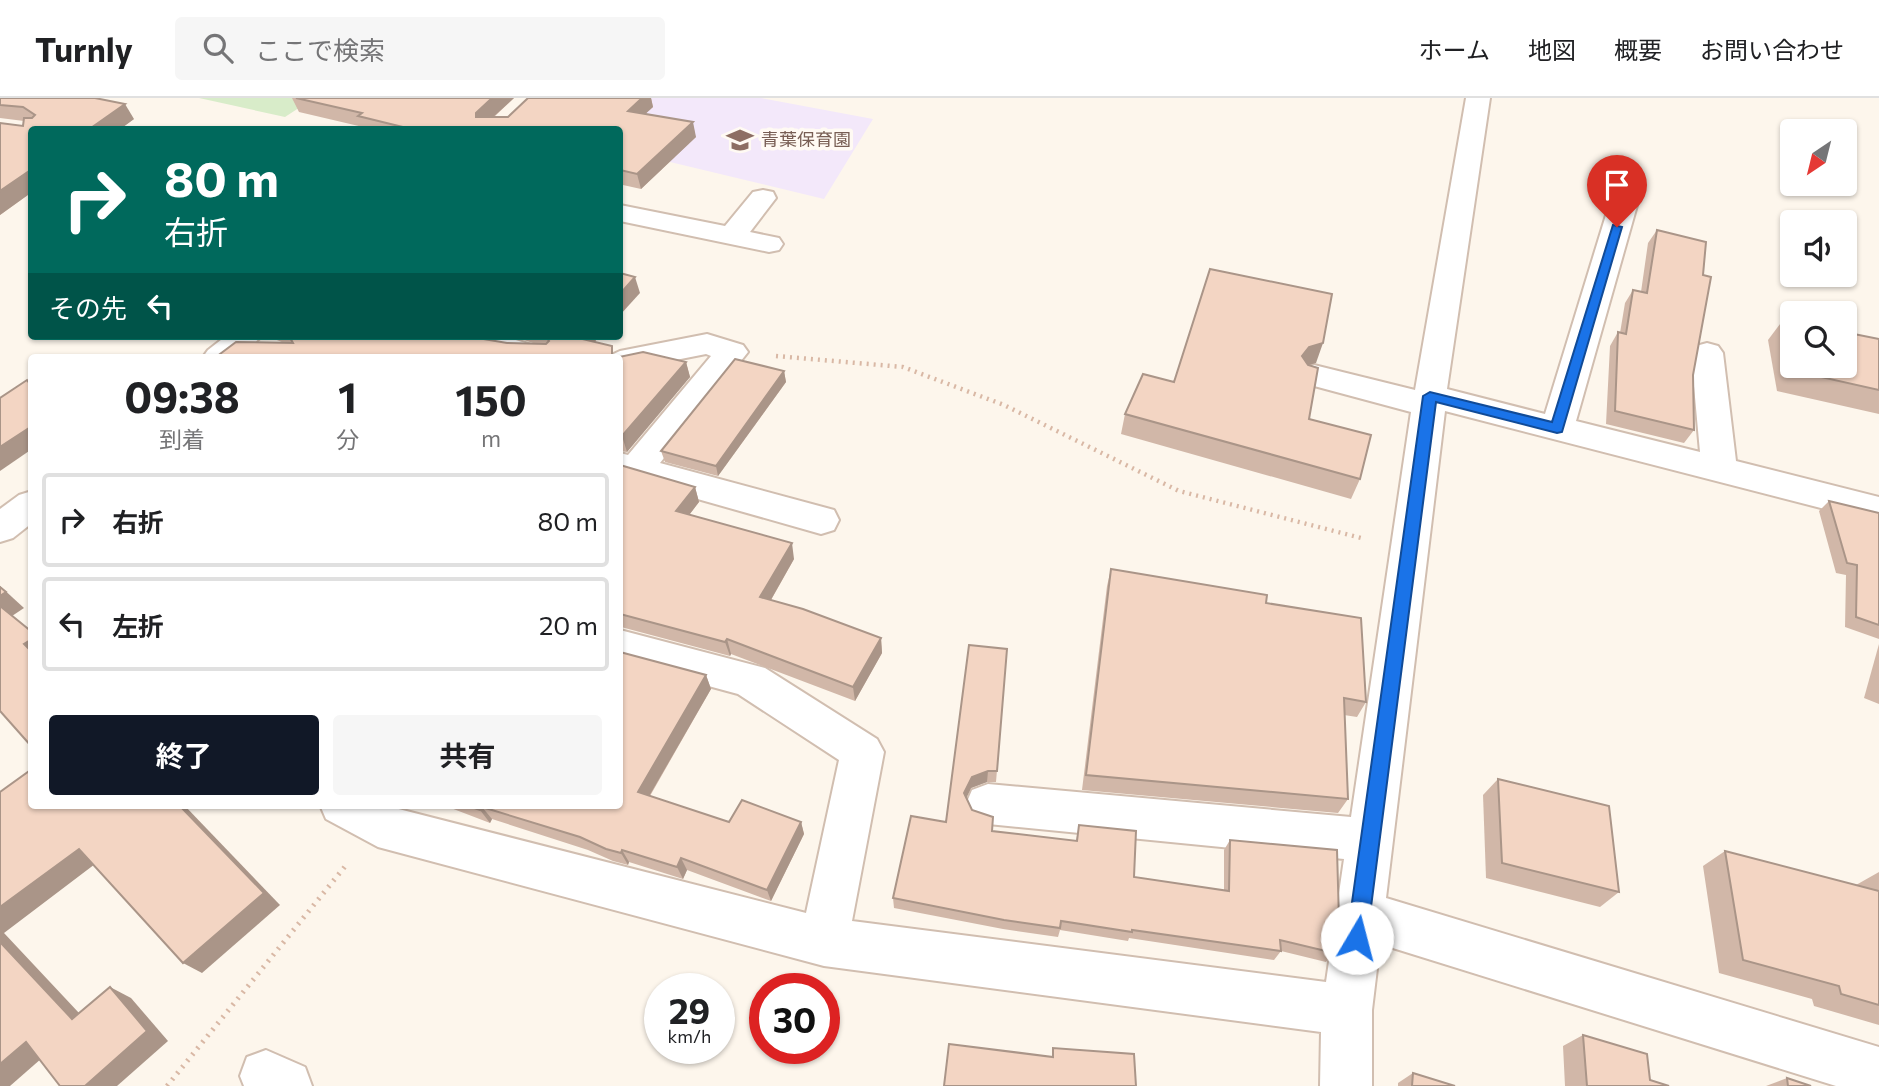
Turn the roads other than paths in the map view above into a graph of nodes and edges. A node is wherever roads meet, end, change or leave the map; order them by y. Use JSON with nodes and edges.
{"nodes":[{"id":1,"x":1478,"y":98,"type":"edge"},
{"id":2,"x":763,"y":198,"type":"dead end"},
{"id":3,"x":1624,"y":202,"type":"dead end"},
{"id":4,"x":623,"y":214,"type":"edge"},
{"id":5,"x":732,"y":236,"type":"junction"},
{"id":6,"x":769,"y":244,"type":"dead end"},
{"id":7,"x":482,"y":340,"type":"edge"},
{"id":8,"x":235,"y":345,"type":"edge"},
{"id":9,"x":274,"y":353,"type":"edge"},
{"id":10,"x":1707,"y":353,"type":"dead end"},
{"id":11,"x":526,"y":354,"type":"edge"},
{"id":12,"x":623,"y":360,"type":"edge"},
{"id":13,"x":1314,"y":376,"type":"edge"},
{"id":14,"x":1430,"y":401,"type":"junction"},
{"id":15,"x":1557,"y":428,"type":"junction"},
{"id":16,"x":628,"y":467,"type":"edge"},
{"id":17,"x":1719,"y":469,"type":"junction"},
{"id":18,"x":28,"y":507,"type":"edge"},
{"id":19,"x":1879,"y":510,"type":"edge"},
{"id":20,"x":821,"y":520,"type":"dead end"},
{"id":21,"x":0,"y":528,"type":"edge"},
{"id":22,"x":623,"y":647,"type":"edge"},
{"id":23,"x":988,"y":804,"type":"dead end"},
{"id":24,"x":360,"y":816,"type":"edge"},
{"id":25,"x":1370,"y":840,"type":"junction"},
{"id":26,"x":1360,"y":914,"type":"junction"},
{"id":27,"x":824,"y":942,"type":"junction"},
{"id":28,"x":1347,"y":1010,"type":"junction"},
{"id":29,"x":1879,"y":1073,"type":"edge"},
{"id":30,"x":1346,"y":1086,"type":"edge"}],
"edges":[{"from":1,"to":14,"type":"street"},
{"from":2,"to":5,"type":"street"},
{"from":3,"to":15,"type":"street"},
{"from":4,"to":5,"type":"street"},
{"from":5,"to":6,"type":"street"},
{"from":7,"to":11,"type":"street"},
{"from":8,"to":9,"type":"street"},
{"from":10,"to":17,"type":"street"},
{"from":12,"to":16,"type":"street"},
{"from":13,"to":14,"type":"street"},
{"from":14,"to":15,"type":"street"},
{"from":14,"to":25,"type":"street"},
{"from":15,"to":17,"type":"street"},
{"from":16,"to":20,"type":"street"},
{"from":17,"to":19,"type":"street"},
{"from":18,"to":21,"type":"street"},
{"from":22,"to":27,"type":"street"},
{"from":23,"to":25,"type":"street"},
{"from":24,"to":27,"type":"street"},
{"from":25,"to":26,"type":"street"},
{"from":26,"to":28,"type":"street"},
{"from":26,"to":29,"type":"street"},
{"from":27,"to":28,"type":"street"},
{"from":28,"to":30,"type":"street"}]}
